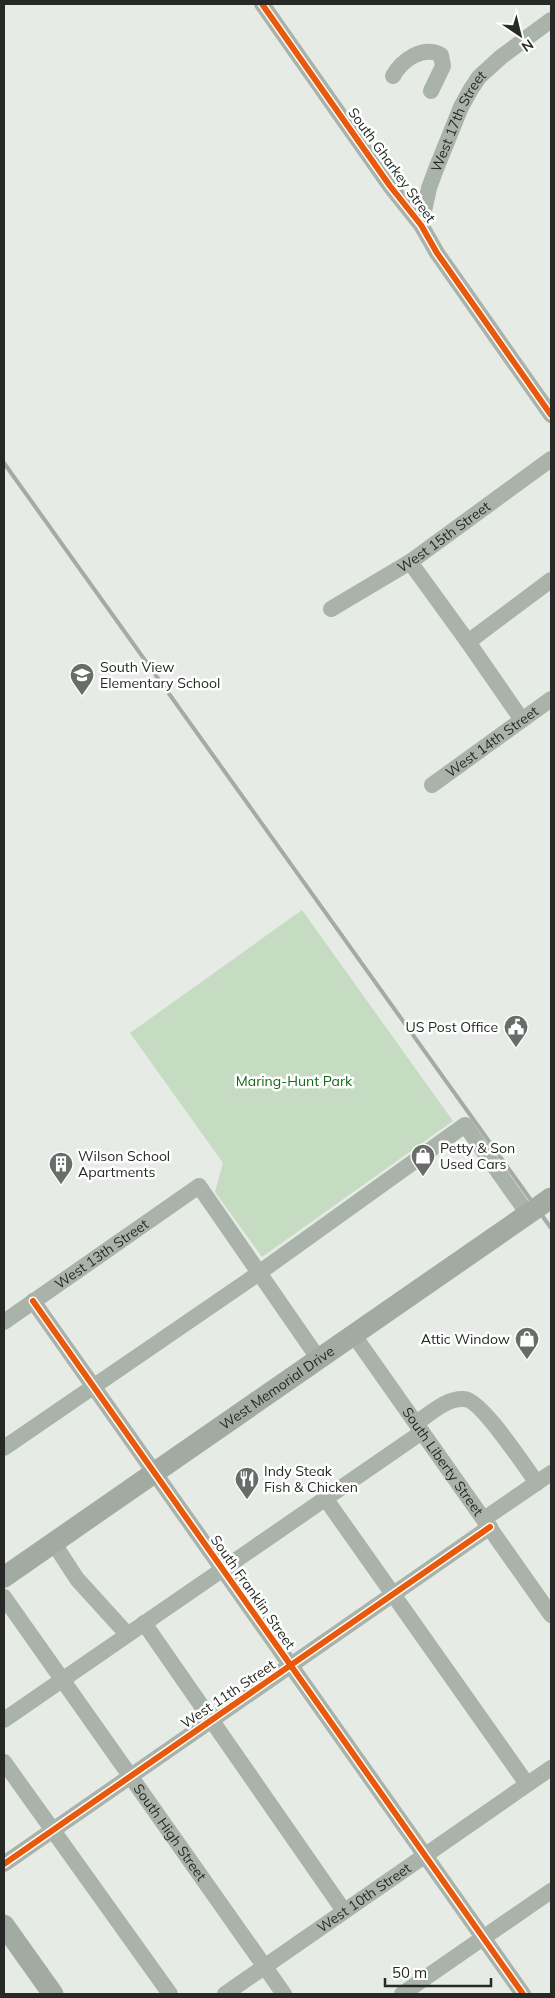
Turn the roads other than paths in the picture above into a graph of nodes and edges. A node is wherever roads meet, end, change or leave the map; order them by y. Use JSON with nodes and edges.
{"nodes":[{"id":1,"x":262,"y":4,"type":"edge"},
{"id":2,"x":551,"y":20,"type":"edge"},
{"id":3,"x":393,"y":76,"type":"dead end"},
{"id":4,"x":431,"y":91,"type":"dead end"},
{"id":5,"x":421,"y":225,"type":"junction"},
{"id":6,"x":551,"y":415,"type":"edge"},
{"id":7,"x":551,"y":459,"type":"edge"},
{"id":8,"x":410,"y":562,"type":"junction"},
{"id":9,"x":551,"y":580,"type":"edge"},
{"id":10,"x":331,"y":609,"type":"dead end"},
{"id":11,"x":468,"y":642,"type":"junction"},
{"id":12,"x":551,"y":699,"type":"edge"},
{"id":13,"x":522,"y":720,"type":"junction"},
{"id":14,"x":432,"y":785,"type":"dead end"},
{"id":15,"x":551,"y":1198,"type":"edge"},
{"id":16,"x":528,"y":1214,"type":"junction"},
{"id":17,"x":260,"y":1273,"type":"junction"},
{"id":18,"x":33,"y":1301,"type":"junction"},
{"id":19,"x":4,"y":1322,"type":"edge"},
{"id":20,"x":353,"y":1334,"type":"junction"},
{"id":21,"x":318,"y":1358,"type":"junction"},
{"id":22,"x":93,"y":1387,"type":"junction"},
{"id":23,"x":419,"y":1428,"type":"junction"},
{"id":24,"x":4,"y":1448,"type":"edge"},
{"id":25,"x":153,"y":1473,"type":"junction"},
{"id":26,"x":551,"y":1473,"type":"edge"},
{"id":27,"x":537,"y":1483,"type":"junction"},
{"id":28,"x":325,"y":1498,"type":"junction"},
{"id":29,"x":487,"y":1523,"type":"junction"},
{"id":30,"x":54,"y":1542,"type":"junction"},
{"id":31,"x":222,"y":1568,"type":"junction"},
{"id":32,"x":4,"y":1577,"type":"edge"},
{"id":33,"x":393,"y":1595,"type":"junction"},
{"id":34,"x":4,"y":1597,"type":"edge"},
{"id":35,"x":551,"y":1614,"type":"edge"},
{"id":36,"x":144,"y":1623,"type":"junction"},
{"id":37,"x":127,"y":1634,"type":"junction"},
{"id":38,"x":291,"y":1666,"type":"junction"},
{"id":39,"x":62,"y":1679,"type":"junction"},
{"id":40,"x":4,"y":1720,"type":"edge"},
{"id":41,"x":212,"y":1720,"type":"junction"},
{"id":42,"x":4,"y":1762,"type":"edge"},
{"id":43,"x":551,"y":1768,"type":"edge"},
{"id":44,"x":131,"y":1776,"type":"junction"},
{"id":45,"x":527,"y":1784,"type":"junction"},
{"id":46,"x":52,"y":1831,"type":"junction"},
{"id":47,"x":424,"y":1855,"type":"junction"},
{"id":48,"x":4,"y":1864,"type":"edge"},
{"id":49,"x":551,"y":1891,"type":"edge"},
{"id":50,"x":344,"y":1911,"type":"junction"},
{"id":51,"x":4,"y":1925,"type":"edge"},
{"id":52,"x":483,"y":1939,"type":"junction"},
{"id":53,"x":264,"y":1967,"type":"junction"},
{"id":54,"x":53,"y":1994,"type":"edge"},
{"id":55,"x":170,"y":1994,"type":"edge"},
{"id":56,"x":225,"y":1994,"type":"edge"},
{"id":57,"x":284,"y":1994,"type":"edge"},
{"id":58,"x":402,"y":1994,"type":"edge"},
{"id":59,"x":522,"y":1994,"type":"edge"}],
"edges":[{"from":1,"to":5,"type":"street","name":"South Gharkey Street"},
{"from":2,"to":5,"type":"street","name":"West 17th Street"},
{"from":3,"to":4,"type":"street"},
{"from":5,"to":6,"type":"street","name":"South Gharkey Street"},
{"from":7,"to":8,"type":"street","name":"West 15th Street"},
{"from":8,"to":10,"type":"street","name":"West 15th Street"},
{"from":8,"to":11,"type":"street"},
{"from":9,"to":11,"type":"street"},
{"from":11,"to":13,"type":"street"},
{"from":12,"to":13,"type":"street","name":"West 14th Street"},
{"from":13,"to":14,"type":"street","name":"West 14th Street"},
{"from":15,"to":16,"type":"main road","name":"West Memorial Drive"},
{"from":16,"to":17,"type":"street"},
{"from":16,"to":20,"type":"main road","name":"West Memorial Drive"},
{"from":17,"to":18,"type":"street","name":"West 13th Street"},
{"from":17,"to":21,"type":"street"},
{"from":17,"to":22,"type":"street"},
{"from":18,"to":19,"type":"street","name":"West 13th Street"},
{"from":18,"to":22,"type":"street","name":"South Franklin Street"},
{"from":20,"to":21,"type":"main road","name":"West Memorial Drive"},
{"from":20,"to":23,"type":"street","name":"South Liberty Street"},
{"from":21,"to":25,"type":"main road","name":"West Memorial Drive"},
{"from":22,"to":24,"type":"street"},
{"from":22,"to":25,"type":"street","name":"South Franklin Street"},
{"from":23,"to":27,"type":"street"},
{"from":23,"to":28,"type":"street"},
{"from":23,"to":29,"type":"street","name":"South Liberty Street"},
{"from":25,"to":30,"type":"main road","name":"West Memorial Drive"},
{"from":25,"to":31,"type":"street","name":"South Franklin Street"},
{"from":26,"to":27,"type":"street","name":"West 11th Street"},
{"from":27,"to":29,"type":"street","name":"West 11th Street"},
{"from":28,"to":31,"type":"street"},
{"from":28,"to":33,"type":"street"},
{"from":29,"to":33,"type":"street","name":"West 11th Street"},
{"from":29,"to":35,"type":"street","name":"South Liberty Street"},
{"from":30,"to":32,"type":"main road","name":"West Memorial Drive"},
{"from":30,"to":37,"type":"street"},
{"from":31,"to":36,"type":"street"},
{"from":31,"to":38,"type":"street","name":"South Franklin Street"},
{"from":33,"to":38,"type":"street","name":"West 11th Street"},
{"from":33,"to":45,"type":"street"},
{"from":34,"to":39,"type":"street","name":"South High Street"},
{"from":36,"to":37,"type":"street"},
{"from":36,"to":41,"type":"street"},
{"from":37,"to":39,"type":"street"},
{"from":38,"to":41,"type":"street","name":"West 11th Street"},
{"from":38,"to":47,"type":"street","name":"South Franklin Street"},
{"from":39,"to":40,"type":"street"},
{"from":39,"to":44,"type":"street","name":"South High Street"},
{"from":41,"to":44,"type":"street","name":"West 11th Street"},
{"from":41,"to":50,"type":"street"},
{"from":42,"to":46,"type":"street"},
{"from":43,"to":45,"type":"street","name":"West 10th Street"},
{"from":44,"to":46,"type":"street","name":"West 11th Street"},
{"from":44,"to":53,"type":"street","name":"South High Street"},
{"from":45,"to":47,"type":"street","name":"West 10th Street"},
{"from":46,"to":48,"type":"street","name":"West 11th Street"},
{"from":46,"to":55,"type":"street"},
{"from":47,"to":50,"type":"street","name":"West 10th Street"},
{"from":47,"to":52,"type":"street","name":"South Franklin Street"},
{"from":49,"to":52,"type":"street"},
{"from":50,"to":53,"type":"street","name":"West 10th Street"},
{"from":51,"to":54,"type":"main road"},
{"from":52,"to":58,"type":"street"},
{"from":52,"to":59,"type":"street","name":"South Franklin Street"},
{"from":53,"to":56,"type":"street","name":"West 10th Street"},
{"from":53,"to":57,"type":"street","name":"South High Street"}]}
